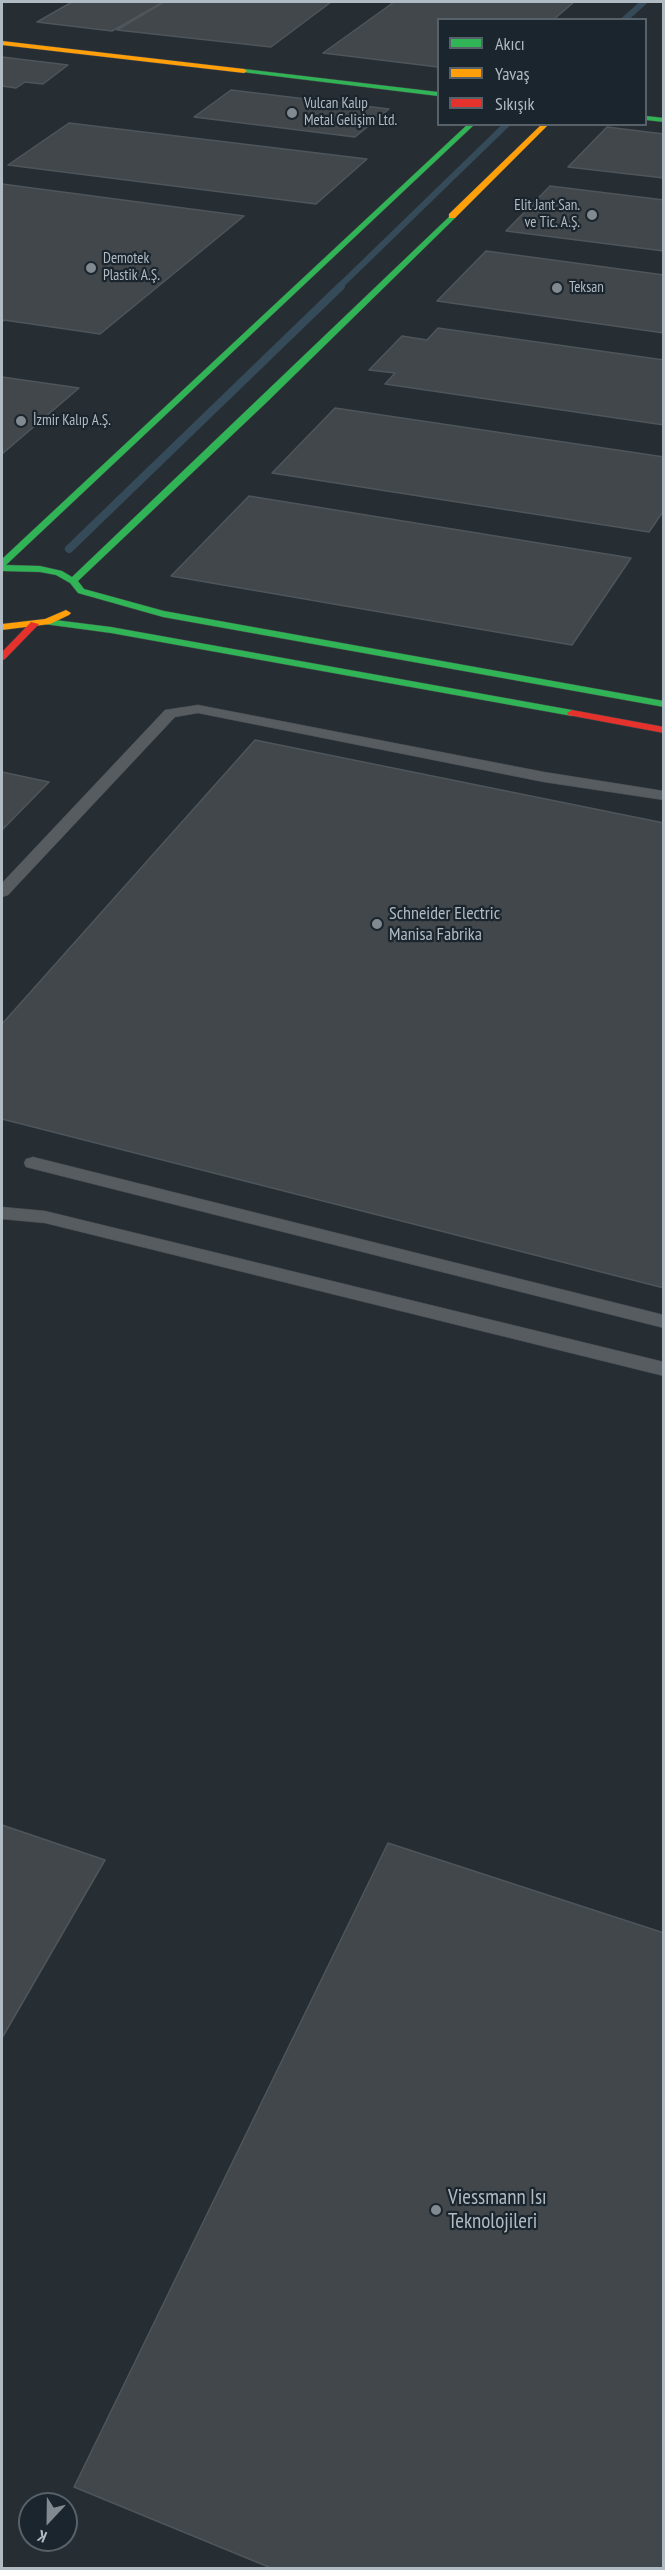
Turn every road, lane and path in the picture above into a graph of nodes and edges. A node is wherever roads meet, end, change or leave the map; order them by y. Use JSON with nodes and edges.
{"nodes":[{"id":1,"x":2,"y":34,"type":"edge"},
{"id":2,"x":2,"y":43,"type":"edge"},
{"id":3,"x":437,"y":84,"type":"edge"},
{"id":4,"x":437,"y":94,"type":"edge"},
{"id":5,"x":647,"y":108,"type":"edge"},
{"id":6,"x":663,"y":110,"type":"edge"},
{"id":7,"x":647,"y":118,"type":"edge"},
{"id":8,"x":663,"y":120,"type":"edge"},
{"id":9,"x":470,"y":126,"type":"edge"},
{"id":10,"x":544,"y":126,"type":"edge"},
{"id":11,"x":2,"y":564,"type":"edge"},
{"id":12,"x":2,"y":568,"type":"edge"},
{"id":13,"x":77,"y":586,"type":"junction"},
{"id":14,"x":41,"y":623,"type":"junction"},
{"id":15,"x":2,"y":627,"type":"edge"},
{"id":16,"x":2,"y":657,"type":"edge"},
{"id":17,"x":663,"y":704,"type":"edge"},
{"id":18,"x":663,"y":730,"type":"edge"},
{"id":19,"x":663,"y":796,"type":"edge"},
{"id":20,"x":2,"y":892,"type":"edge"},
{"id":21,"x":33,"y":1163,"type":"dead end"},
{"id":22,"x":2,"y":1214,"type":"edge"},
{"id":23,"x":663,"y":1322,"type":"edge"},
{"id":24,"x":663,"y":1369,"type":"edge"}],
"edges":[{"from":1,"to":3,"type":"street"},
{"from":2,"to":4,"type":"street"},
{"from":5,"to":6,"type":"street"},
{"from":7,"to":8,"type":"street"},
{"from":9,"to":11,"type":"street"},
{"from":10,"to":13,"type":"street"},
{"from":12,"to":13,"type":"street"},
{"from":13,"to":14,"type":"street"},
{"from":13,"to":17,"type":"street"},
{"from":14,"to":15,"type":"street"},
{"from":14,"to":16,"type":"street"},
{"from":14,"to":18,"type":"street"},
{"from":19,"to":20,"type":"lane"},
{"from":21,"to":23,"type":"lane"},
{"from":22,"to":24,"type":"lane"}]}
